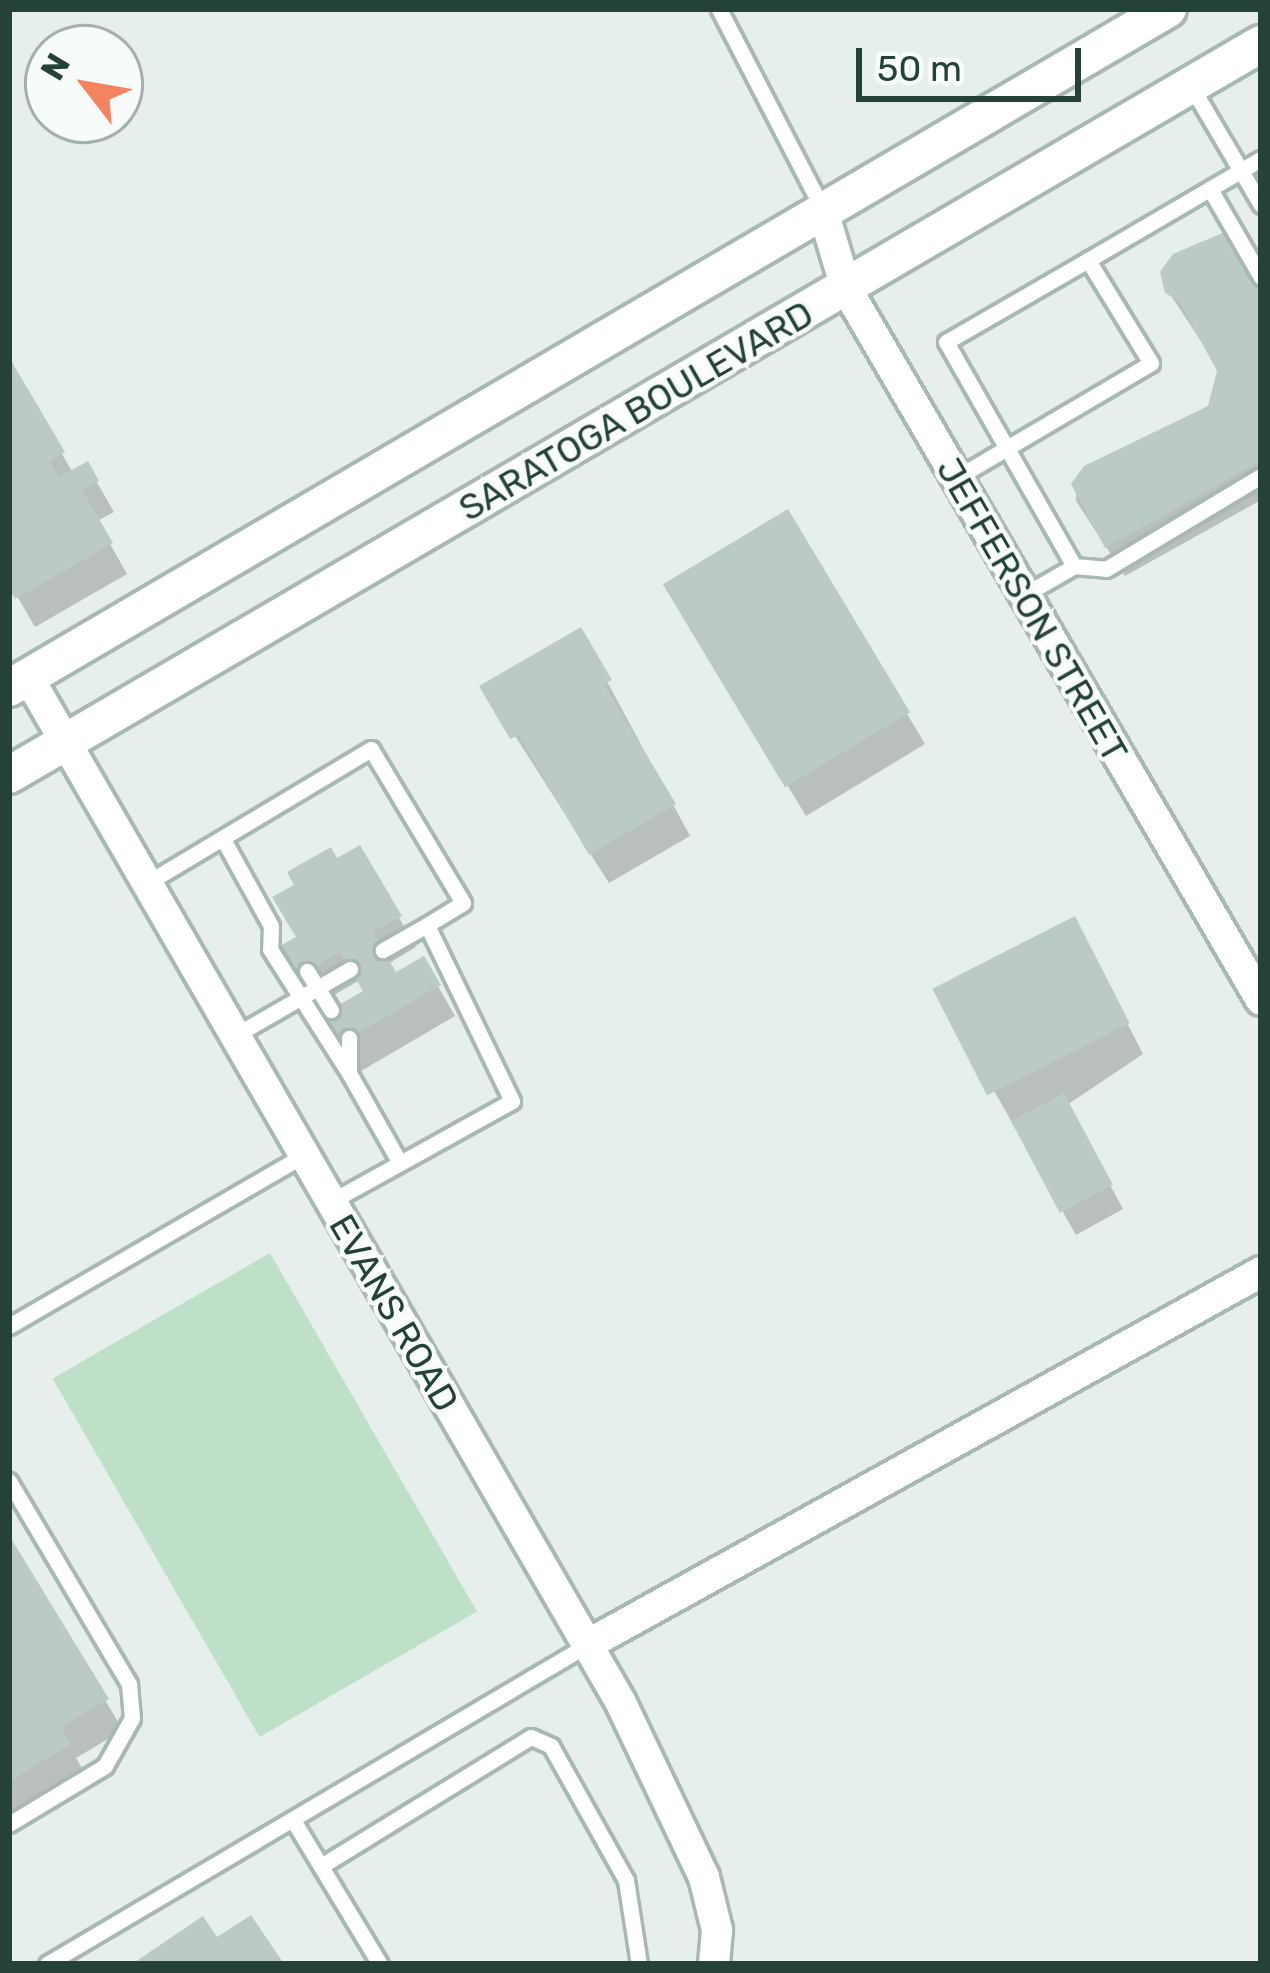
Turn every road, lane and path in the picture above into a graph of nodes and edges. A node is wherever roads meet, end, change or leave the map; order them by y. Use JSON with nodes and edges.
{"nodes":[{"id":1,"x":719,"y":9,"type":"edge"},
{"id":2,"x":1168,"y":9,"type":"edge"},
{"id":3,"x":1261,"y":44,"type":"edge"},
{"id":4,"x":1191,"y":86,"type":"junction"},
{"id":5,"x":1261,"y":159,"type":"edge"},
{"id":6,"x":1241,"y":171,"type":"junction"},
{"id":7,"x":1210,"y":188,"type":"junction"},
{"id":8,"x":1261,"y":205,"type":"edge"},
{"id":9,"x":823,"y":211,"type":"junction"},
{"id":10,"x":1088,"y":260,"type":"junction"},
{"id":11,"x":1261,"y":277,"type":"edge"},
{"id":12,"x":846,"y":288,"type":"junction"},
{"id":13,"x":1006,"y":448,"type":"junction"},
{"id":14,"x":1261,"y":476,"type":"edge"},
{"id":15,"x":956,"y":478,"type":"junction"},
{"id":16,"x":1074,"y":566,"type":"junction"},
{"id":17,"x":1024,"y":595,"type":"junction"},
{"id":18,"x":18,"y":682,"type":"edge"},
{"id":19,"x":66,"y":742,"type":"junction"},
{"id":20,"x":9,"y":775,"type":"edge"},
{"id":21,"x":223,"y":838,"type":"junction"},
{"id":22,"x":146,"y":883,"type":"junction"},
{"id":23,"x":427,"y":925,"type":"junction"},
{"id":24,"x":271,"y":926,"type":"junction"},
{"id":25,"x":290,"y":941,"type":"dead end"},
{"id":26,"x":383,"y":950,"type":"dead end"},
{"id":27,"x":350,"y":969,"type":"dead end"},
{"id":28,"x":307,"y":971,"type":"dead end"},
{"id":29,"x":317,"y":987,"type":"junction"},
{"id":30,"x":300,"y":998,"type":"junction"},
{"id":31,"x":1261,"y":1000,"type":"edge"},
{"id":32,"x":331,"y":1010,"type":"dead end"},
{"id":33,"x":234,"y":1036,"type":"junction"},
{"id":34,"x":349,"y":1039,"type":"dead end"},
{"id":35,"x":349,"y":1073,"type":"junction"},
{"id":36,"x":302,"y":1156,"type":"junction"},
{"id":37,"x":400,"y":1163,"type":"junction"},
{"id":38,"x":330,"y":1202,"type":"junction"},
{"id":39,"x":1261,"y":1272,"type":"edge"},
{"id":40,"x":9,"y":1326,"type":"edge"},
{"id":41,"x":9,"y":1480,"type":"edge"},
{"id":42,"x":586,"y":1645,"type":"junction"},
{"id":43,"x":293,"y":1820,"type":"junction"},
{"id":44,"x":9,"y":1824,"type":"edge"},
{"id":45,"x":321,"y":1866,"type":"junction"},
{"id":46,"x":66,"y":1958,"type":"edge"},
{"id":47,"x":47,"y":1964,"type":"edge"},
{"id":48,"x":380,"y":1964,"type":"edge"},
{"id":49,"x":639,"y":1964,"type":"edge"},
{"id":50,"x":713,"y":1964,"type":"edge"}],
"edges":[{"from":1,"to":9,"type":"lane"},
{"from":2,"to":9,"type":"main road"},
{"from":3,"to":4,"type":"main road","name":"SARATOGA BOULEVARD"},
{"from":4,"to":6,"type":"lane"},
{"from":4,"to":12,"type":"main road","name":"SARATOGA BOULEVARD"},
{"from":5,"to":6,"type":"lane"},
{"from":6,"to":7,"type":"lane"},
{"from":6,"to":8,"type":"lane"},
{"from":7,"to":10,"type":"lane"},
{"from":7,"to":11,"type":"lane"},
{"from":9,"to":12,"type":"street","name":"JEFFERSON STREET"},
{"from":9,"to":18,"type":"main road"},
{"from":10,"to":13,"type":"lane"},
{"from":10,"to":13,"type":"lane"},
{"from":12,"to":15,"type":"street","name":"JEFFERSON STREET"},
{"from":12,"to":19,"type":"main road","name":"SARATOGA BOULEVARD"},
{"from":13,"to":15,"type":"lane"},
{"from":13,"to":16,"type":"lane"},
{"from":14,"to":16,"type":"lane"},
{"from":15,"to":17,"type":"street","name":"JEFFERSON STREET"},
{"from":16,"to":17,"type":"lane"},
{"from":17,"to":31,"type":"street","name":"JEFFERSON STREET"},
{"from":18,"to":19,"type":"street","name":"EVANS ROAD"},
{"from":19,"to":20,"type":"main road","name":"SARATOGA BOULEVARD"},
{"from":19,"to":22,"type":"street","name":"EVANS ROAD"},
{"from":21,"to":22,"type":"lane"},
{"from":21,"to":23,"type":"lane"},
{"from":21,"to":24,"type":"lane"},
{"from":22,"to":33,"type":"street","name":"EVANS ROAD"},
{"from":23,"to":26,"type":"lane"},
{"from":23,"to":37,"type":"lane"},
{"from":24,"to":25,"type":"lane"},
{"from":24,"to":30,"type":"lane"},
{"from":27,"to":29,"type":"lane"},
{"from":28,"to":29,"type":"lane"},
{"from":29,"to":30,"type":"lane"},
{"from":29,"to":32,"type":"lane"},
{"from":30,"to":33,"type":"lane"},
{"from":30,"to":35,"type":"lane"},
{"from":33,"to":36,"type":"street","name":"EVANS ROAD"},
{"from":34,"to":35,"type":"lane"},
{"from":35,"to":37,"type":"lane"},
{"from":36,"to":38,"type":"street","name":"EVANS ROAD"},
{"from":36,"to":40,"type":"lane"},
{"from":37,"to":38,"type":"lane"},
{"from":38,"to":42,"type":"street","name":"EVANS ROAD"},
{"from":39,"to":42,"type":"street"},
{"from":41,"to":44,"type":"lane"},
{"from":42,"to":43,"type":"lane"},
{"from":42,"to":50,"type":"street","name":"EVANS ROAD"},
{"from":43,"to":45,"type":"lane"},
{"from":43,"to":46,"type":"lane"},
{"from":45,"to":48,"type":"lane"},
{"from":45,"to":49,"type":"lane"},
{"from":46,"to":47,"type":"lane"}]}
